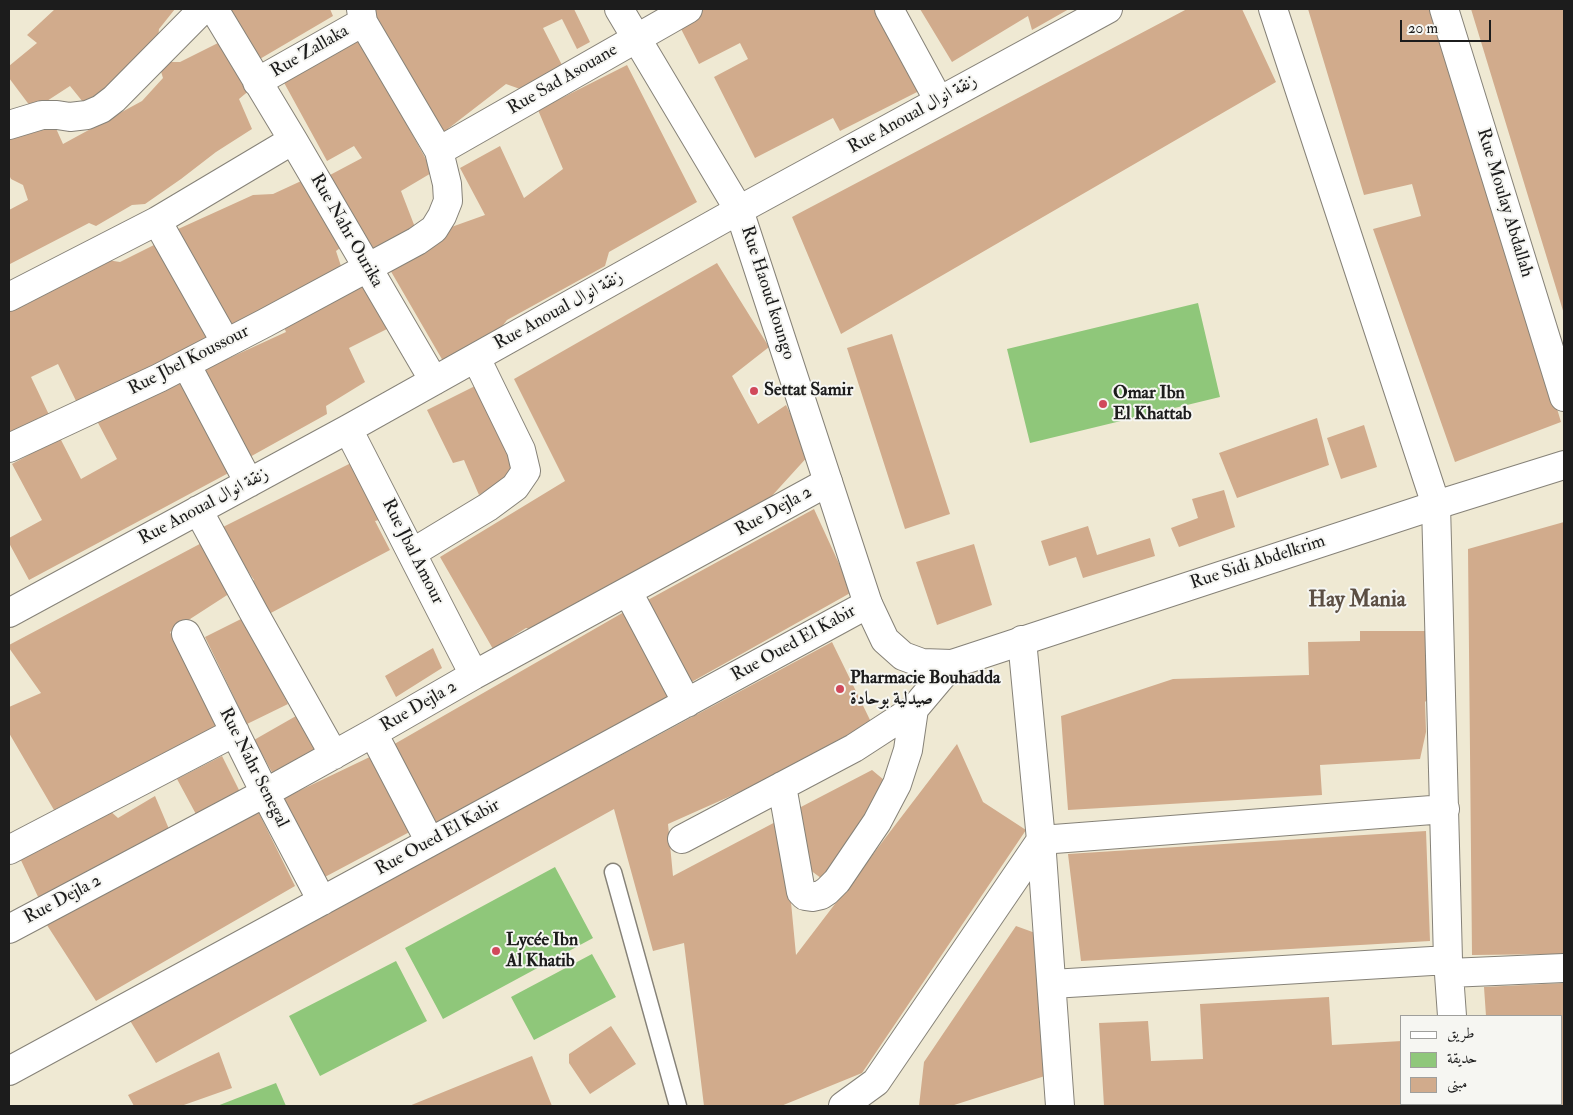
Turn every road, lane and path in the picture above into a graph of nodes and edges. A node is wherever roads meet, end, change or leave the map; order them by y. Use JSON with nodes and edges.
{"nodes":[{"id":1,"x":202,"y":9,"type":"edge"},
{"id":2,"x":214,"y":9,"type":"edge"},
{"id":3,"x":619,"y":9,"type":"edge"},
{"id":4,"x":688,"y":9,"type":"edge"},
{"id":5,"x":890,"y":9,"type":"edge"},
{"id":6,"x":1108,"y":9,"type":"edge"},
{"id":7,"x":1273,"y":9,"type":"edge"},
{"id":8,"x":1444,"y":9,"type":"edge"},
{"id":9,"x":362,"y":15,"type":"edge"},
{"id":10,"x":637,"y":38,"type":"junction"},
{"id":11,"x":257,"y":82,"type":"junction"},
{"id":12,"x":939,"y":101,"type":"junction"},
{"id":13,"x":9,"y":125,"type":"edge"},
{"id":14,"x":293,"y":140,"type":"junction"},
{"id":15,"x":439,"y":151,"type":"junction"},
{"id":16,"x":739,"y":210,"type":"junction"},
{"id":17,"x":157,"y":221,"type":"junction"},
{"id":18,"x":367,"y":268,"type":"junction"},
{"id":19,"x":9,"y":297,"type":"edge"},
{"id":20,"x":226,"y":343,"type":"junction"},
{"id":21,"x":476,"y":358,"type":"junction"},
{"id":22,"x":186,"y":364,"type":"junction"},
{"id":23,"x":434,"y":381,"type":"junction"},
{"id":24,"x":1564,"y":397,"type":"edge"},
{"id":25,"x":348,"y":429,"type":"junction"},
{"id":26,"x":9,"y":448,"type":"edge"},
{"id":27,"x":1564,"y":465,"type":"edge"},
{"id":28,"x":828,"y":482,"type":"junction"},
{"id":29,"x":249,"y":483,"type":"junction"},
{"id":30,"x":1436,"y":505,"type":"junction"},
{"id":31,"x":198,"y":510,"type":"junction"},
{"id":32,"x":412,"y":553,"type":"junction"},
{"id":33,"x":628,"y":592,"type":"junction"},
{"id":34,"x":868,"y":604,"type":"junction"},
{"id":35,"x":9,"y":613,"type":"edge"},
{"id":36,"x":186,"y":634,"type":"dead end"},
{"id":37,"x":1022,"y":640,"type":"junction"},
{"id":38,"x":952,"y":664,"type":"junction"},
{"id":39,"x":474,"y":675,"type":"junction"},
{"id":40,"x":687,"y":703,"type":"junction"},
{"id":41,"x":914,"y":709,"type":"junction"},
{"id":42,"x":235,"y":732,"type":"junction"},
{"id":43,"x":373,"y":734,"type":"junction"},
{"id":44,"x":334,"y":755,"type":"junction"},
{"id":45,"x":782,"y":786,"type":"junction"},
{"id":46,"x":265,"y":793,"type":"junction"},
{"id":47,"x":1445,"y":809,"type":"junction"},
{"id":48,"x":682,"y":839,"type":"dead end"},
{"id":49,"x":1041,"y":840,"type":"junction"},
{"id":50,"x":430,"y":842,"type":"junction"},
{"id":51,"x":9,"y":850,"type":"edge"},
{"id":52,"x":613,"y":872,"type":"dead end"},
{"id":53,"x":322,"y":901,"type":"junction"},
{"id":54,"x":9,"y":929,"type":"edge"},
{"id":55,"x":1449,"y":967,"type":"junction"},
{"id":56,"x":1564,"y":968,"type":"edge"},
{"id":57,"x":1052,"y":984,"type":"junction"},
{"id":58,"x":1452,"y":1015,"type":"edge"},
{"id":59,"x":9,"y":1071,"type":"edge"},
{"id":60,"x":678,"y":1106,"type":"edge"},
{"id":61,"x":843,"y":1106,"type":"edge"},
{"id":62,"x":1060,"y":1106,"type":"edge"}],
"edges":[{"from":1,"to":13,"type":"street"},
{"from":2,"to":11,"type":"street","name":"Rue Nahr Ourika"},
{"from":3,"to":10,"type":"street","name":"Rue Haoud koungo"},
{"from":4,"to":10,"type":"street","name":"Rue Sad Asouane"},
{"from":5,"to":12,"type":"street"},
{"from":6,"to":12,"type":"street","name":"Rue Anoual زنقة انوال"},
{"from":7,"to":30,"type":"street"},
{"from":8,"to":24,"type":"street","name":"Rue Moulay Abdallah"},
{"from":9,"to":11,"type":"street","name":"Rue Zallaka"},
{"from":9,"to":15,"type":"street","name":"Rue Jbel Koussour"},
{"from":10,"to":15,"type":"street","name":"Rue Sad Asouane"},
{"from":10,"to":16,"type":"street","name":"Rue Haoud koungo"},
{"from":11,"to":14,"type":"street","name":"Rue Nahr Ourika"},
{"from":12,"to":16,"type":"street","name":"Rue Anoual زنقة انوال"},
{"from":14,"to":17,"type":"street"},
{"from":14,"to":18,"type":"street","name":"Rue Nahr Ourika"},
{"from":15,"to":18,"type":"street","name":"Rue Jbel Koussour"},
{"from":16,"to":21,"type":"street","name":"Rue Anoual زنقة انوال"},
{"from":16,"to":28,"type":"street","name":"Rue Haoud koungo"},
{"from":17,"to":19,"type":"street"},
{"from":17,"to":20,"type":"street"},
{"from":18,"to":20,"type":"street","name":"Rue Jbel Koussour"},
{"from":18,"to":23,"type":"street","name":"Rue Nahr Ourika"},
{"from":20,"to":22,"type":"street","name":"Rue Jbel Koussour"},
{"from":21,"to":23,"type":"street","name":"Rue Anoual زنقة انوال"},
{"from":21,"to":32,"type":"street"},
{"from":22,"to":26,"type":"street","name":"Rue Jbel Koussour"},
{"from":22,"to":29,"type":"street"},
{"from":23,"to":25,"type":"street","name":"Rue Anoual زنقة انوال"},
{"from":25,"to":29,"type":"street","name":"Rue Anoual زنقة انوال"},
{"from":25,"to":32,"type":"street","name":"Rue Jbal Amour"},
{"from":27,"to":30,"type":"street","name":"Rue Sidi Abdelkrim"},
{"from":28,"to":33,"type":"street","name":"Rue Dejla 2"},
{"from":28,"to":34,"type":"street","name":"Rue Haoud koungo"},
{"from":29,"to":31,"type":"street","name":"Rue Anoual زنقة انوال"},
{"from":30,"to":37,"type":"street","name":"Rue Sidi Abdelkrim"},
{"from":30,"to":47,"type":"street"},
{"from":31,"to":35,"type":"street","name":"Rue Anoual زنقة انوال"},
{"from":31,"to":44,"type":"street"},
{"from":32,"to":39,"type":"street","name":"Rue Jbal Amour"},
{"from":33,"to":39,"type":"street","name":"Rue Dejla 2"},
{"from":33,"to":40,"type":"street"},
{"from":34,"to":38,"type":"street","name":"Rue Haoud koungo"},
{"from":34,"to":40,"type":"street","name":"Rue Oued El Kabir"},
{"from":36,"to":42,"type":"street","name":"Rue Nahr Senegal"},
{"from":37,"to":38,"type":"street","name":"Rue Sidi Abdelkrim"},
{"from":37,"to":49,"type":"street"},
{"from":38,"to":41,"type":"street"},
{"from":39,"to":43,"type":"street","name":"Rue Dejla 2"},
{"from":40,"to":50,"type":"street","name":"Rue Oued El Kabir"},
{"from":41,"to":45,"type":"street"},
{"from":41,"to":45,"type":"street"},
{"from":42,"to":46,"type":"street","name":"Rue Nahr Senegal"},
{"from":42,"to":51,"type":"street"},
{"from":43,"to":44,"type":"street","name":"Rue Dejla 2"},
{"from":43,"to":50,"type":"street"},
{"from":44,"to":46,"type":"street","name":"Rue Dejla 2"},
{"from":45,"to":48,"type":"street"},
{"from":46,"to":53,"type":"street","name":"Rue Nahr Senegal"},
{"from":46,"to":54,"type":"street","name":"Rue Dejla 2"},
{"from":47,"to":49,"type":"street"},
{"from":47,"to":55,"type":"street"},
{"from":49,"to":57,"type":"street"},
{"from":49,"to":61,"type":"street"},
{"from":50,"to":53,"type":"street","name":"Rue Oued El Kabir"},
{"from":52,"to":60,"type":"lane"},
{"from":53,"to":59,"type":"street","name":"Rue Oued El Kabir"},
{"from":55,"to":56,"type":"street"},
{"from":55,"to":57,"type":"street"},
{"from":55,"to":58,"type":"street"},
{"from":57,"to":62,"type":"street"}]}
